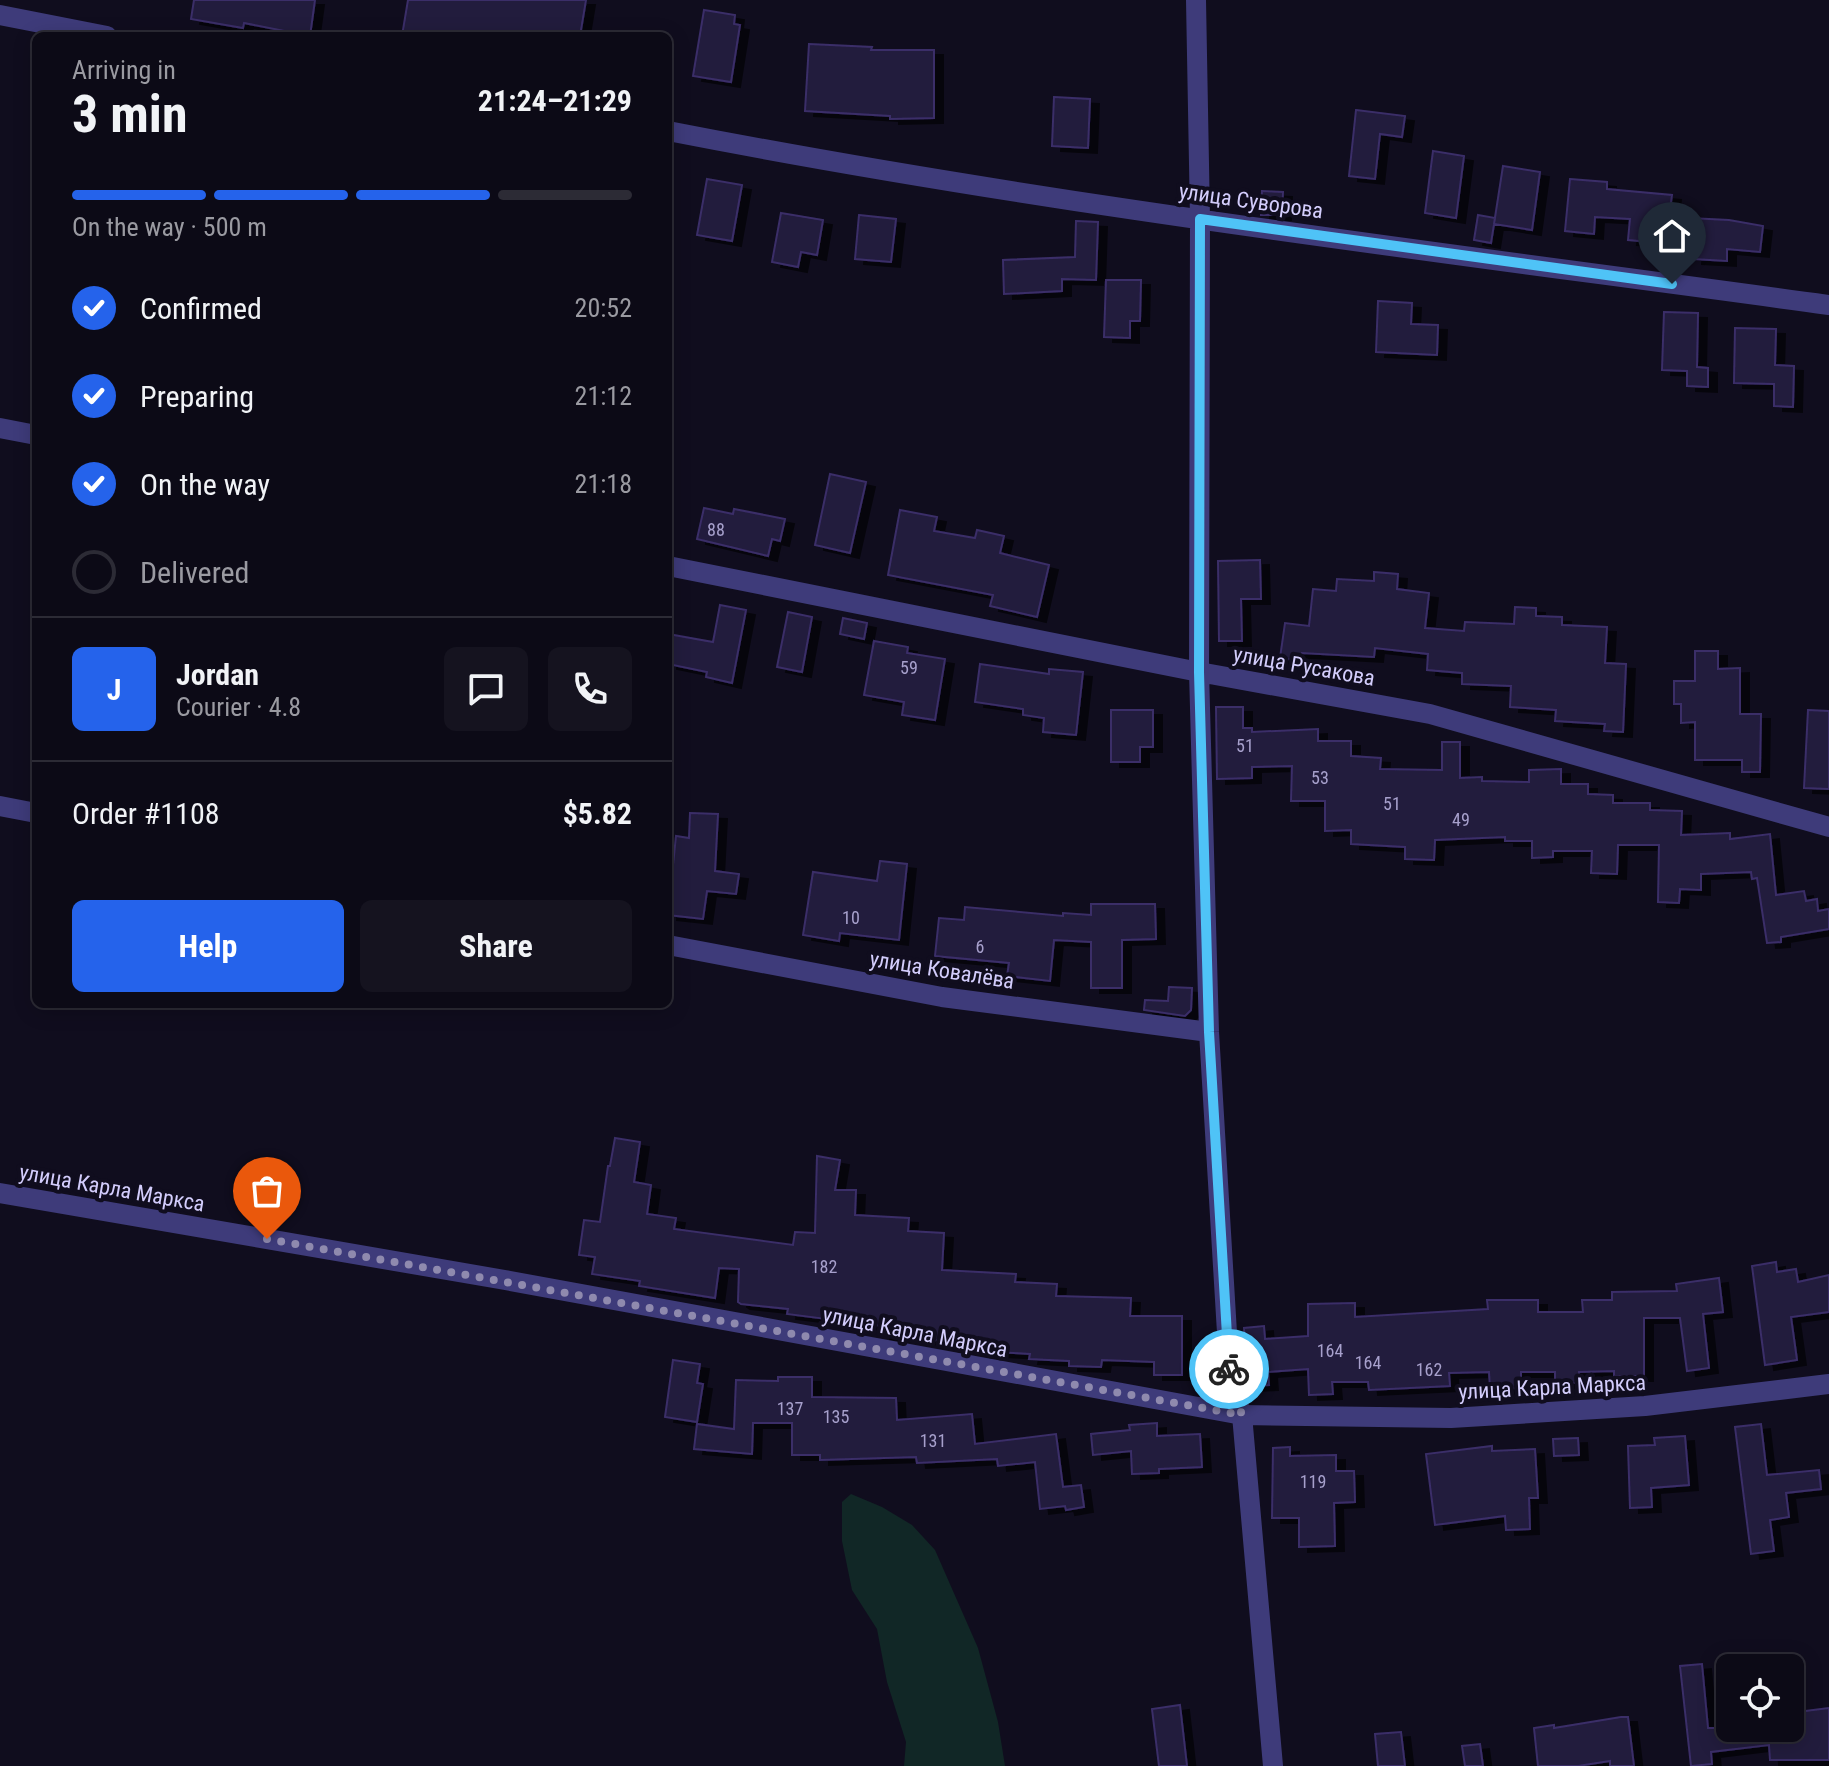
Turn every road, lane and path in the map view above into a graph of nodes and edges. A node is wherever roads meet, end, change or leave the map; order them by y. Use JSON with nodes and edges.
{"nodes":[{"id":1,"x":1196,"y":0,"type":"edge"},
{"id":2,"x":0,"y":15,"type":"edge"},
{"id":3,"x":87,"y":32,"type":"edge"},
{"id":4,"x":672,"y":132,"type":"edge"},
{"id":5,"x":1200,"y":219,"type":"junction"},
{"id":6,"x":1829,"y":305,"type":"edge"},
{"id":7,"x":0,"y":428,"type":"edge"},
{"id":8,"x":32,"y":434,"type":"edge"},
{"id":9,"x":672,"y":567,"type":"edge"},
{"id":10,"x":1199,"y":672,"type":"junction"},
{"id":11,"x":0,"y":806,"type":"edge"},
{"id":12,"x":32,"y":812,"type":"edge"},
{"id":13,"x":1829,"y":827,"type":"edge"},
{"id":14,"x":672,"y":946,"type":"edge"},
{"id":15,"x":1209,"y":1032,"type":"junction"},
{"id":16,"x":0,"y":1193,"type":"edge"},
{"id":17,"x":1829,"y":1384,"type":"edge"},
{"id":18,"x":1242,"y":1415,"type":"junction"},
{"id":19,"x":1273,"y":1766,"type":"edge"}],
"edges":[{"from":1,"to":5,"type":"street"},
{"from":2,"to":3,"type":"street"},
{"from":4,"to":5,"type":"street","name":"улица Суворова"},
{"from":5,"to":6,"type":"street","name":"улица Суворова"},
{"from":5,"to":10,"type":"street"},
{"from":7,"to":8,"type":"street"},
{"from":9,"to":10,"type":"street","name":"улица Русакова"},
{"from":10,"to":13,"type":"street","name":"улица Русакова"},
{"from":10,"to":15,"type":"street"},
{"from":11,"to":12,"type":"street"},
{"from":14,"to":15,"type":"street","name":"улица Ковалёва"},
{"from":15,"to":18,"type":"street"},
{"from":16,"to":18,"type":"street","name":"улица Карла Маркса"},
{"from":17,"to":18,"type":"street","name":"улица Карла Маркса"},
{"from":18,"to":19,"type":"street"}]}
